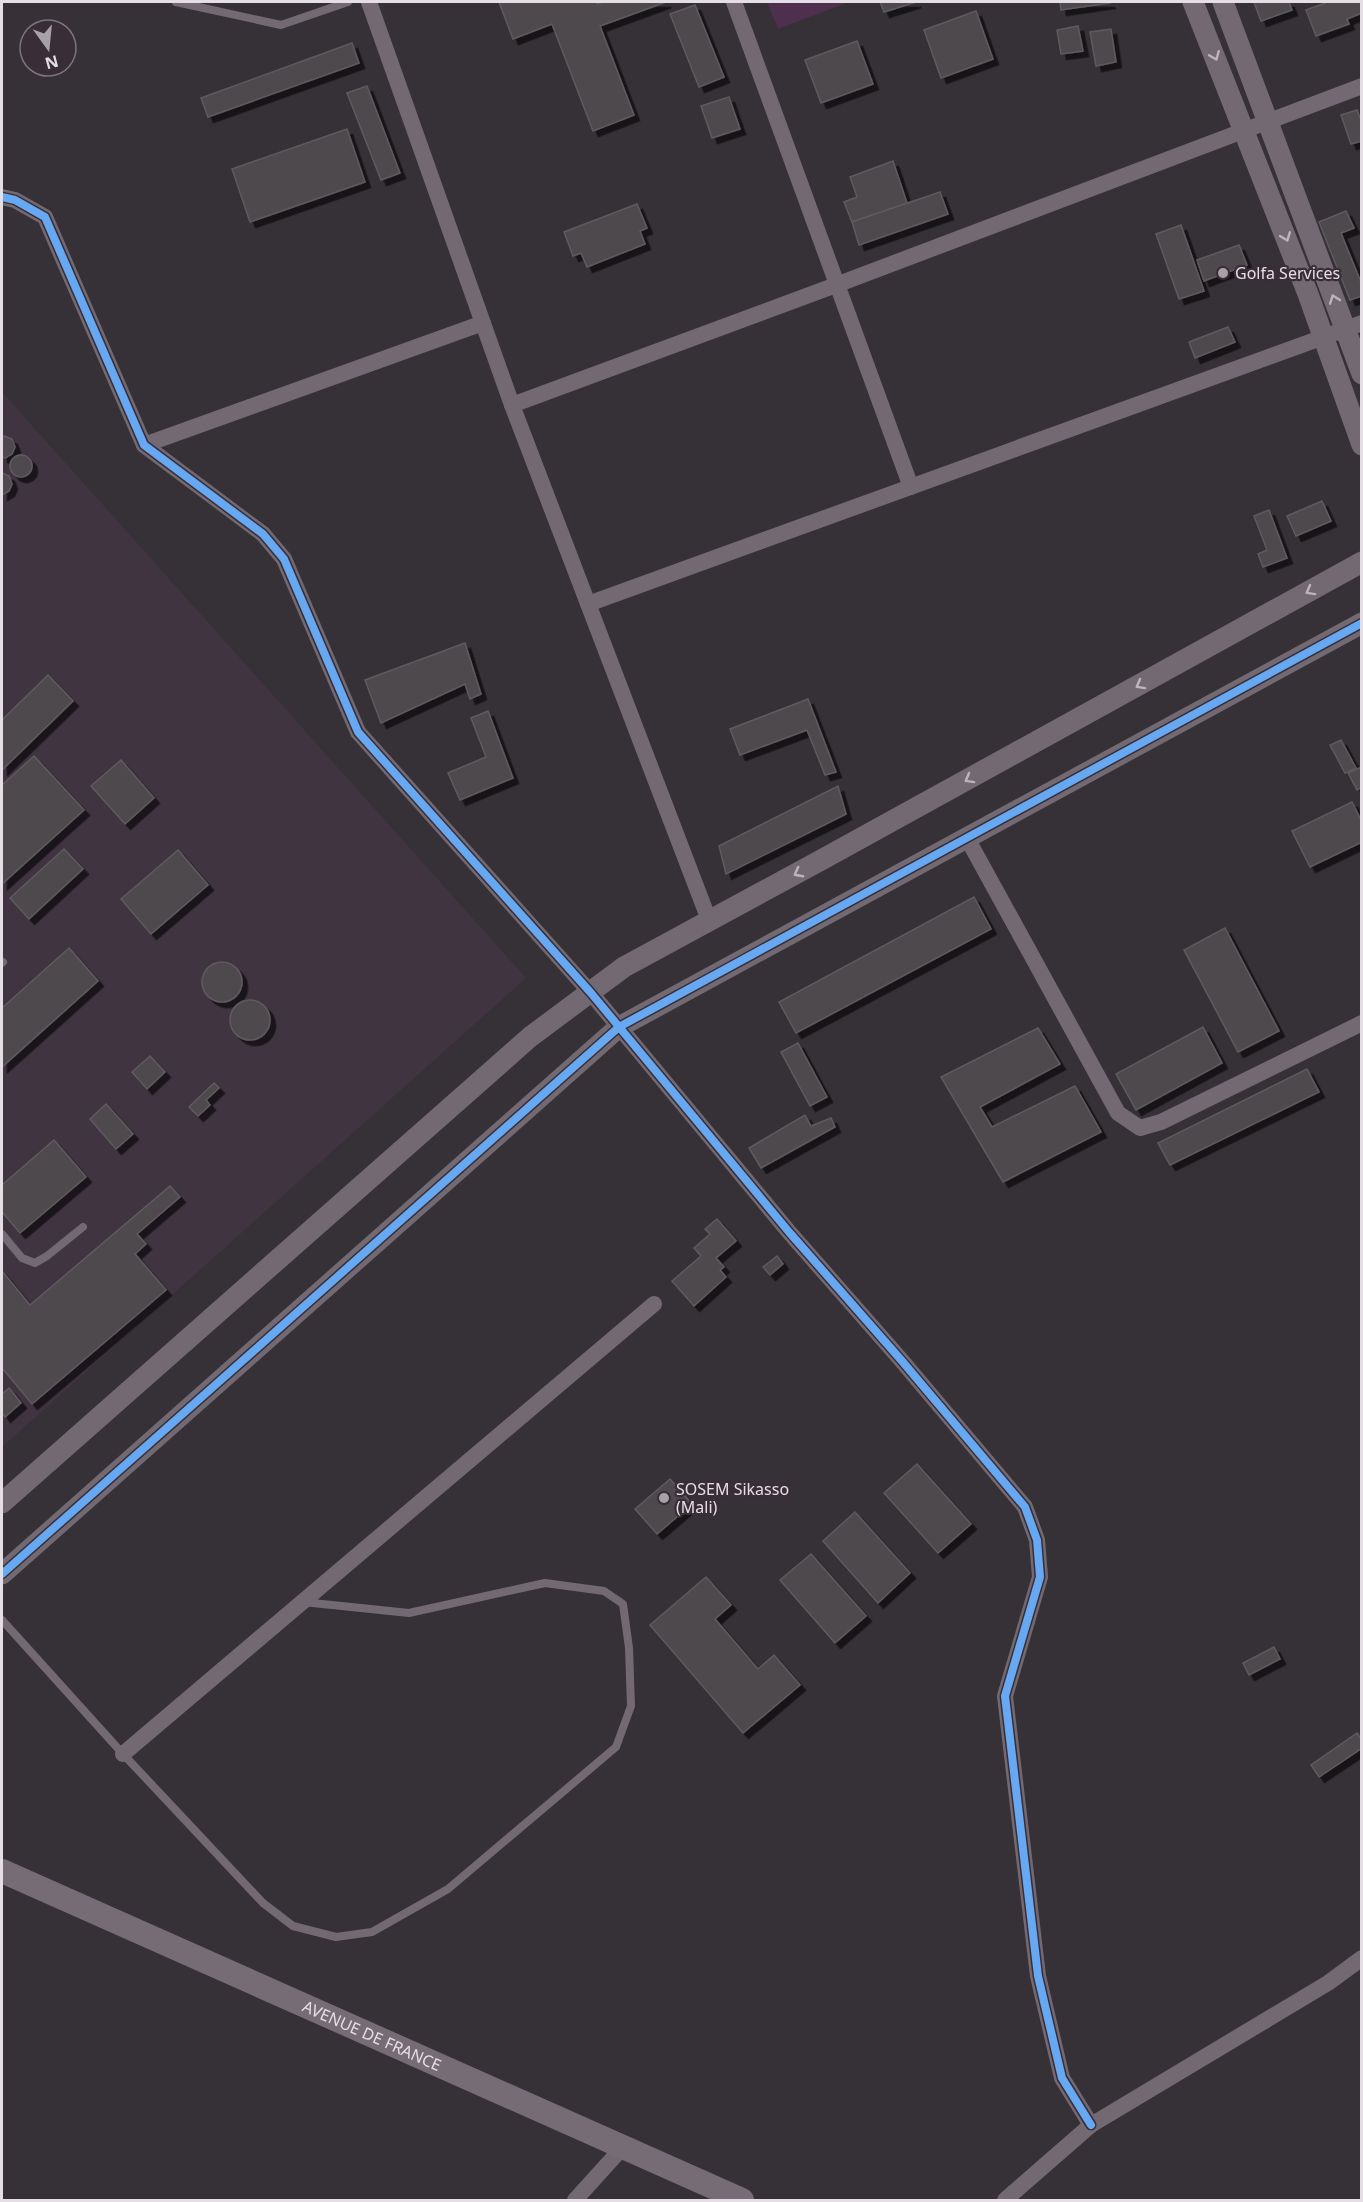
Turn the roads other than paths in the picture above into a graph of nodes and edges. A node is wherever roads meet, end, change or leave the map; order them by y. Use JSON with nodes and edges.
{"nodes":[{"id":1,"x":176,"y":2,"type":"edge"},
{"id":2,"x":348,"y":2,"type":"edge"},
{"id":3,"x":369,"y":2,"type":"edge"},
{"id":4,"x":734,"y":2,"type":"edge"},
{"id":5,"x":1193,"y":2,"type":"edge"},
{"id":6,"x":1223,"y":2,"type":"edge"},
{"id":7,"x":1362,"y":86,"type":"edge"},
{"id":8,"x":1269,"y":121,"type":"junction"},
{"id":9,"x":1244,"y":131,"type":"junction"},
{"id":10,"x":2,"y":197,"type":"edge"},
{"id":11,"x":836,"y":285,"type":"junction"},
{"id":12,"x":483,"y":323,"type":"junction"},
{"id":13,"x":1353,"y":326,"type":"edge"},
{"id":14,"x":1324,"y":338,"type":"junction"},
{"id":15,"x":1362,"y":374,"type":"edge"},
{"id":16,"x":512,"y":405,"type":"junction"},
{"id":17,"x":144,"y":445,"type":"junction"},
{"id":18,"x":1362,"y":445,"type":"edge"},
{"id":19,"x":911,"y":487,"type":"junction"},
{"id":20,"x":1362,"y":562,"type":"edge"},
{"id":21,"x":588,"y":604,"type":"junction"},
{"id":22,"x":1362,"y":623,"type":"edge"},
{"id":23,"x":967,"y":838,"type":"junction"},
{"id":24,"x":709,"y":920,"type":"junction"},
{"id":25,"x":591,"y":993,"type":"junction"},
{"id":26,"x":1362,"y":1023,"type":"edge"},
{"id":27,"x":620,"y":1027,"type":"junction"},
{"id":28,"x":83,"y":1227,"type":"dead end"},
{"id":29,"x":2,"y":1234,"type":"edge"},
{"id":30,"x":654,"y":1304,"type":"dead end"},
{"id":31,"x":2,"y":1503,"type":"edge"},
{"id":32,"x":2,"y":1574,"type":"edge"},
{"id":33,"x":302,"y":1602,"type":"junction"},
{"id":34,"x":2,"y":1620,"type":"edge"},
{"id":35,"x":123,"y":1754,"type":"junction"},
{"id":36,"x":2,"y":1871,"type":"edge"},
{"id":37,"x":1362,"y":1958,"type":"edge"},
{"id":38,"x":1091,"y":2126,"type":"junction"},
{"id":39,"x":623,"y":2147,"type":"junction"},
{"id":40,"x":575,"y":2200,"type":"edge"},
{"id":41,"x":742,"y":2200,"type":"edge"},
{"id":42,"x":1005,"y":2200,"type":"edge"}],
"edges":[{"from":1,"to":2,"type":"lane"},
{"from":3,"to":12,"type":"street"},
{"from":4,"to":11,"type":"street"},
{"from":5,"to":9,"type":"street","one_way":true},
{"from":6,"to":8,"type":"street"},
{"from":7,"to":8,"type":"street"},
{"from":8,"to":9,"type":"street"},
{"from":13,"to":8,"type":"street","one_way":true},
{"from":9,"to":11,"type":"street"},
{"from":9,"to":14,"type":"street","one_way":true},
{"from":10,"to":17,"type":"street"},
{"from":11,"to":16,"type":"street"},
{"from":11,"to":19,"type":"street"},
{"from":12,"to":16,"type":"street"},
{"from":12,"to":17,"type":"street"},
{"from":13,"to":14,"type":"street"},
{"from":13,"to":15,"type":"street"},
{"from":14,"to":18,"type":"street"},
{"from":14,"to":19,"type":"street"},
{"from":16,"to":21,"type":"street"},
{"from":17,"to":25,"type":"street"},
{"from":19,"to":21,"type":"street"},
{"from":20,"to":24,"type":"street","one_way":true},
{"from":21,"to":24,"type":"street"},
{"from":22,"to":23,"type":"street"},
{"from":23,"to":26,"type":"street"},
{"from":23,"to":27,"type":"street"},
{"from":24,"to":25,"type":"street"},
{"from":25,"to":27,"type":"street"},
{"from":25,"to":31,"type":"street"},
{"from":27,"to":32,"type":"street"},
{"from":27,"to":38,"type":"street"},
{"from":28,"to":29,"type":"lane"},
{"from":30,"to":33,"type":"street"},
{"from":33,"to":35,"type":"street"},
{"from":33,"to":35,"type":"lane"},
{"from":34,"to":35,"type":"lane"},
{"from":36,"to":39,"type":"main road","name":"AVENUE DE FRANCE"},
{"from":37,"to":38,"type":"street"},
{"from":38,"to":42,"type":"street"},
{"from":39,"to":40,"type":"street"},
{"from":39,"to":41,"type":"main road","name":"AVENUE DE FRANCE"}]}
